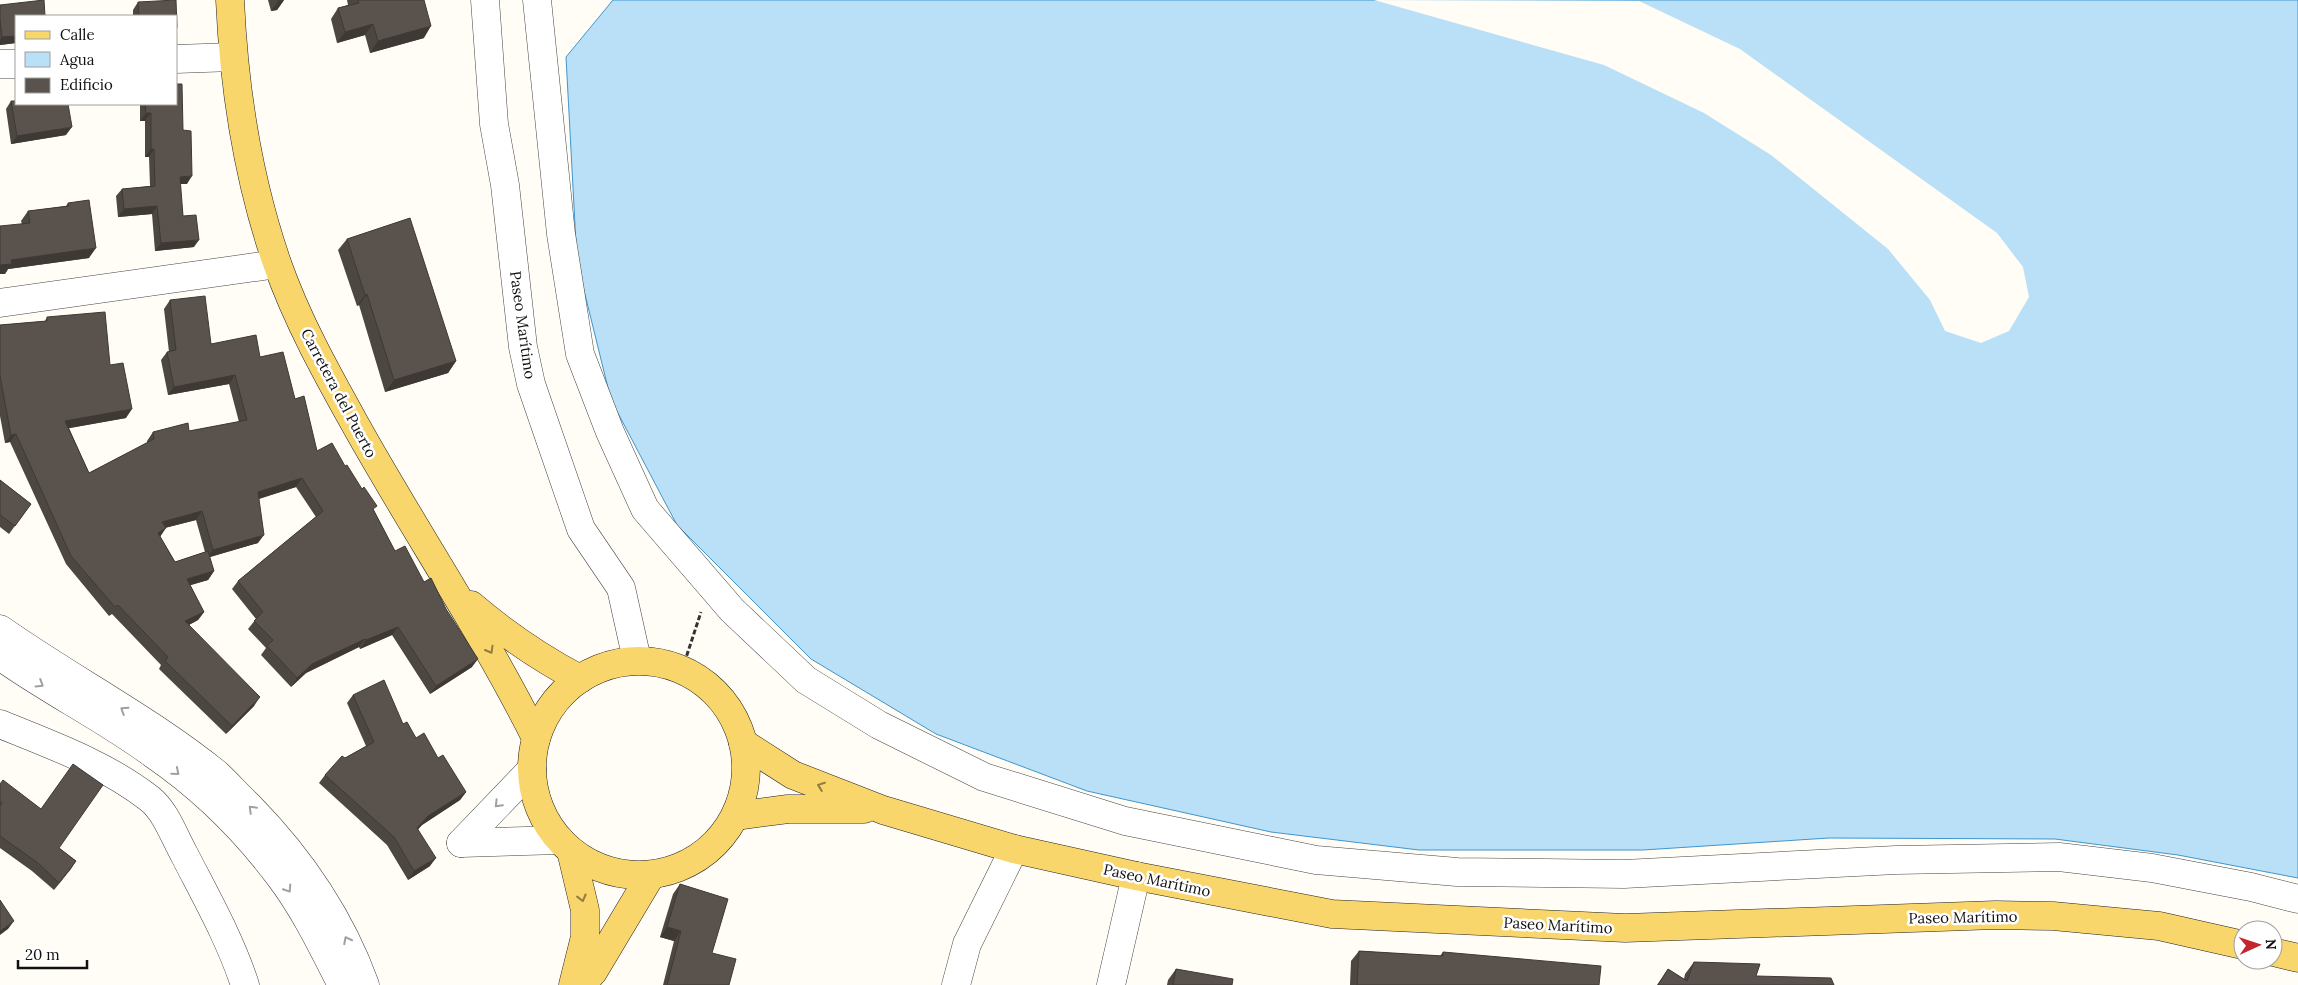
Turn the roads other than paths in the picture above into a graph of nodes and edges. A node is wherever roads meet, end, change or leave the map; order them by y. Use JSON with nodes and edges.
{"nodes":[{"id":1,"x":230,"y":0,"type":"edge"},
{"id":2,"x":485,"y":0,"type":"edge"},
{"id":3,"x":537,"y":0,"type":"edge"},
{"id":4,"x":233,"y":57,"type":"junction"},
{"id":5,"x":178,"y":59,"type":"edge"},
{"id":6,"x":0,"y":64,"type":"edge"},
{"id":7,"x":15,"y":64,"type":"edge"},
{"id":8,"x":278,"y":264,"type":"junction"},
{"id":9,"x":0,"y":303,"type":"edge"},
{"id":10,"x":456,"y":593,"type":"junction"},
{"id":11,"x":0,"y":629,"type":"edge"},
{"id":12,"x":0,"y":656,"type":"edge"},
{"id":13,"x":637,"y":660,"type":"junction"},
{"id":14,"x":580,"y":679,"type":"junction"},
{"id":15,"x":0,"y":724,"type":"edge"},
{"id":16,"x":536,"y":738,"type":"junction"},
{"id":17,"x":743,"y":743,"type":"junction"},
{"id":18,"x":532,"y":769,"type":"junction"},
{"id":19,"x":883,"y":810,"type":"junction"},
{"id":20,"x":735,"y":816,"type":"junction"},
{"id":21,"x":565,"y":846,"type":"junction"},
{"id":22,"x":1014,"y":849,"type":"junction"},
{"id":23,"x":651,"y":875,"type":"junction"},
{"id":24,"x":1136,"y":876,"type":"junction"},
{"id":25,"x":2298,"y":899,"type":"edge"},
{"id":26,"x":2233,"y":943,"type":"edge"},
{"id":27,"x":2283,"y":954,"type":"edge"},
{"id":28,"x":2298,"y":958,"type":"edge"},
{"id":29,"x":245,"y":985,"type":"edge"},
{"id":30,"x":342,"y":985,"type":"edge"},
{"id":31,"x":365,"y":985,"type":"edge"},
{"id":32,"x":573,"y":985,"type":"edge"},
{"id":33,"x":581,"y":985,"type":"edge"},
{"id":34,"x":956,"y":985,"type":"edge"},
{"id":35,"x":1111,"y":985,"type":"edge"}],
"edges":[{"from":1,"to":4,"type":"main road","name":"Carretera del Puerto"},
{"from":2,"to":13,"type":"street","name":"Paseo Marítimo"},
{"from":3,"to":25,"type":"street"},
{"from":4,"to":5,"type":"street"},
{"from":4,"to":8,"type":"main road","name":"Carretera del Puerto"},
{"from":6,"to":7,"type":"street"},
{"from":8,"to":9,"type":"street"},
{"from":8,"to":10,"type":"main road","name":"Carretera del Puerto"},
{"from":10,"to":14,"type":"main road","name":"Carretera del Puerto"},
{"from":10,"to":16,"type":"main road","name":"Carretera del Puerto","one_way":true},
{"from":31,"to":11,"type":"street","one_way":true},
{"from":12,"to":30,"type":"street","one_way":true},
{"from":13,"to":14,"type":"main road"},
{"from":13,"to":17,"type":"main road"},
{"from":14,"to":16,"type":"main road"},
{"from":15,"to":29,"type":"street"},
{"from":16,"to":18,"type":"main road"},
{"from":19,"to":17,"type":"main road","name":"Paseo Marítimo","one_way":true},
{"from":17,"to":20,"type":"main road"},
{"from":18,"to":21,"type":"main road"},
{"from":18,"to":21,"type":"street","one_way":true},
{"from":19,"to":20,"type":"main road","name":"Paseo Marítimo"},
{"from":19,"to":22,"type":"main road","name":"Paseo Marítimo"},
{"from":20,"to":23,"type":"main road"},
{"from":21,"to":23,"type":"main road"},
{"from":21,"to":32,"type":"main road","one_way":true},
{"from":22,"to":24,"type":"main road","name":"Paseo Marítimo"},
{"from":22,"to":34,"type":"street"},
{"from":23,"to":33,"type":"main road"},
{"from":24,"to":26,"type":"main road","name":"Paseo Marítimo"},
{"from":24,"to":35,"type":"street"},
{"from":27,"to":28,"type":"main road"}]}
